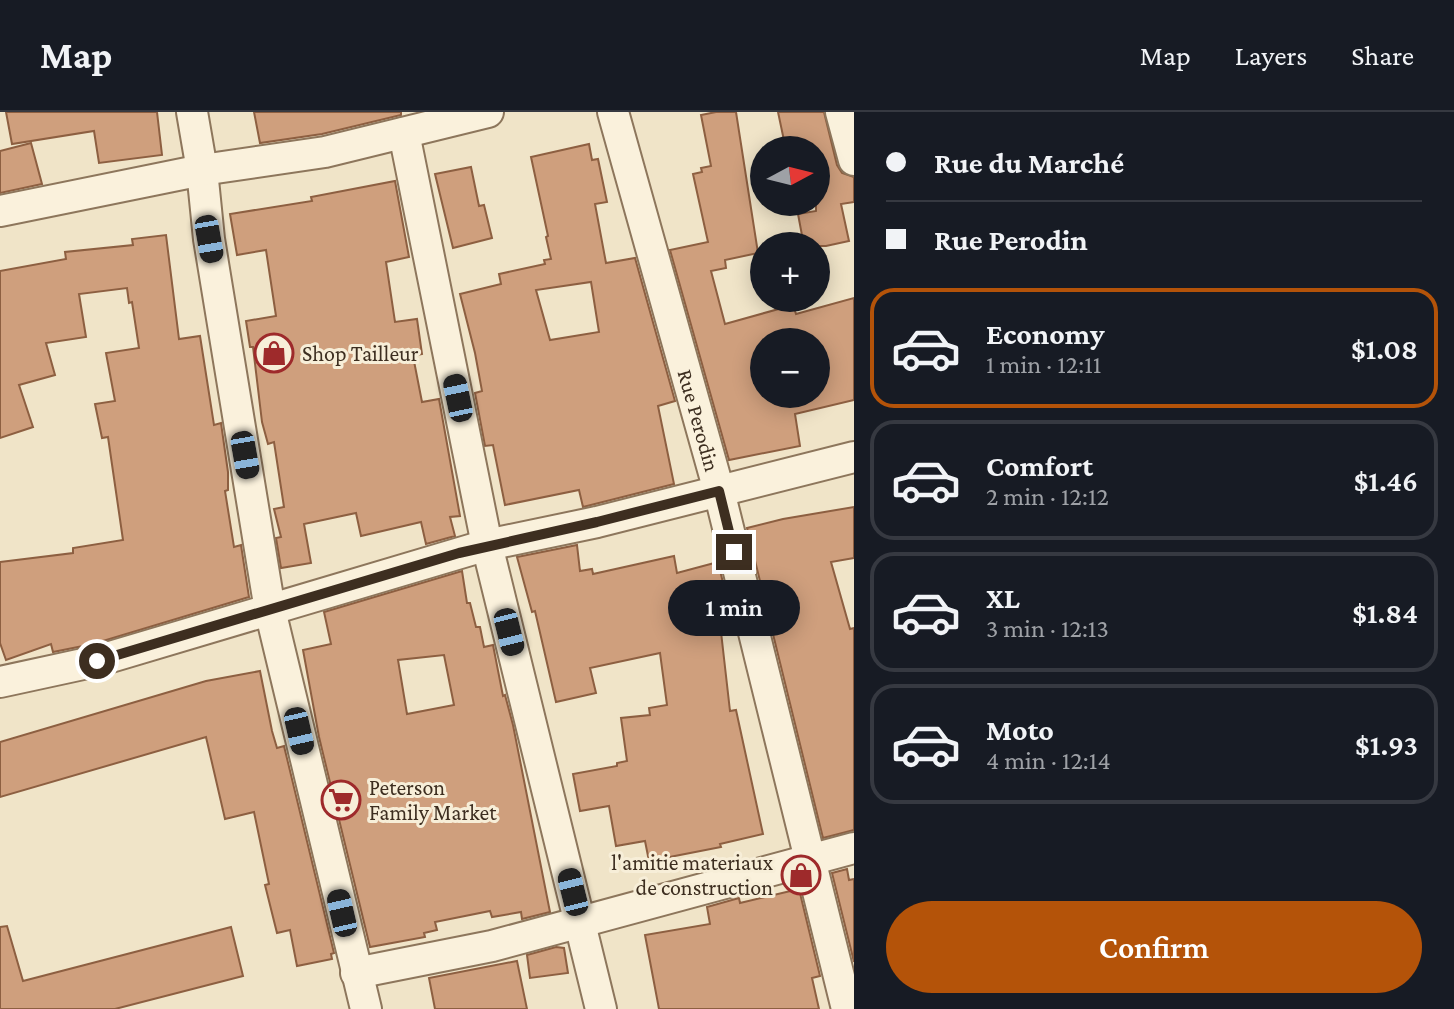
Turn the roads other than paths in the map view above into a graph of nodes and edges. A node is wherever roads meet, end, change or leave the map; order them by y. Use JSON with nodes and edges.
{"nodes":[{"id":1,"x":192,"y":112,"type":"edge"},
{"id":2,"x":488,"y":112,"type":"edge"},
{"id":3,"x":613,"y":112,"type":"edge"},
{"id":4,"x":841,"y":112,"type":"edge"},
{"id":5,"x":404,"y":133,"type":"junction"},
{"id":6,"x":854,"y":160,"type":"edge"},
{"id":7,"x":202,"y":170,"type":"junction"},
{"id":8,"x":0,"y":211,"type":"edge"},
{"id":9,"x":854,"y":457,"type":"edge"},
{"id":10,"x":719,"y":491,"type":"junction"},
{"id":11,"x":487,"y":545,"type":"junction"},
{"id":12,"x":270,"y":610,"type":"junction"},
{"id":13,"x":0,"y":682,"type":"edge"},
{"id":14,"x":854,"y":848,"type":"edge"},
{"id":15,"x":810,"y":860,"type":"junction"},
{"id":16,"x":580,"y":921,"type":"junction"},
{"id":17,"x":356,"y":973,"type":"junction"},
{"id":18,"x":366,"y":1009,"type":"edge"},
{"id":19,"x":601,"y":1009,"type":"edge"},
{"id":20,"x":847,"y":1009,"type":"edge"}],
"edges":[{"from":1,"to":7,"type":"street"},
{"from":2,"to":5,"type":"street"},
{"from":3,"to":10,"type":"street","name":"Rue Perodin"},
{"from":4,"to":6,"type":"street"},
{"from":5,"to":7,"type":"street"},
{"from":5,"to":11,"type":"street"},
{"from":7,"to":8,"type":"street"},
{"from":7,"to":12,"type":"street"},
{"from":9,"to":10,"type":"street"},
{"from":10,"to":11,"type":"street"},
{"from":10,"to":15,"type":"street","name":"Rue Perodin"},
{"from":11,"to":12,"type":"street"},
{"from":11,"to":16,"type":"street"},
{"from":12,"to":13,"type":"street"},
{"from":12,"to":17,"type":"street"},
{"from":14,"to":15,"type":"street"},
{"from":15,"to":16,"type":"street"},
{"from":15,"to":20,"type":"street","name":"Rue Perodin"},
{"from":16,"to":17,"type":"street"},
{"from":16,"to":19,"type":"street"},
{"from":17,"to":18,"type":"street"}]}
